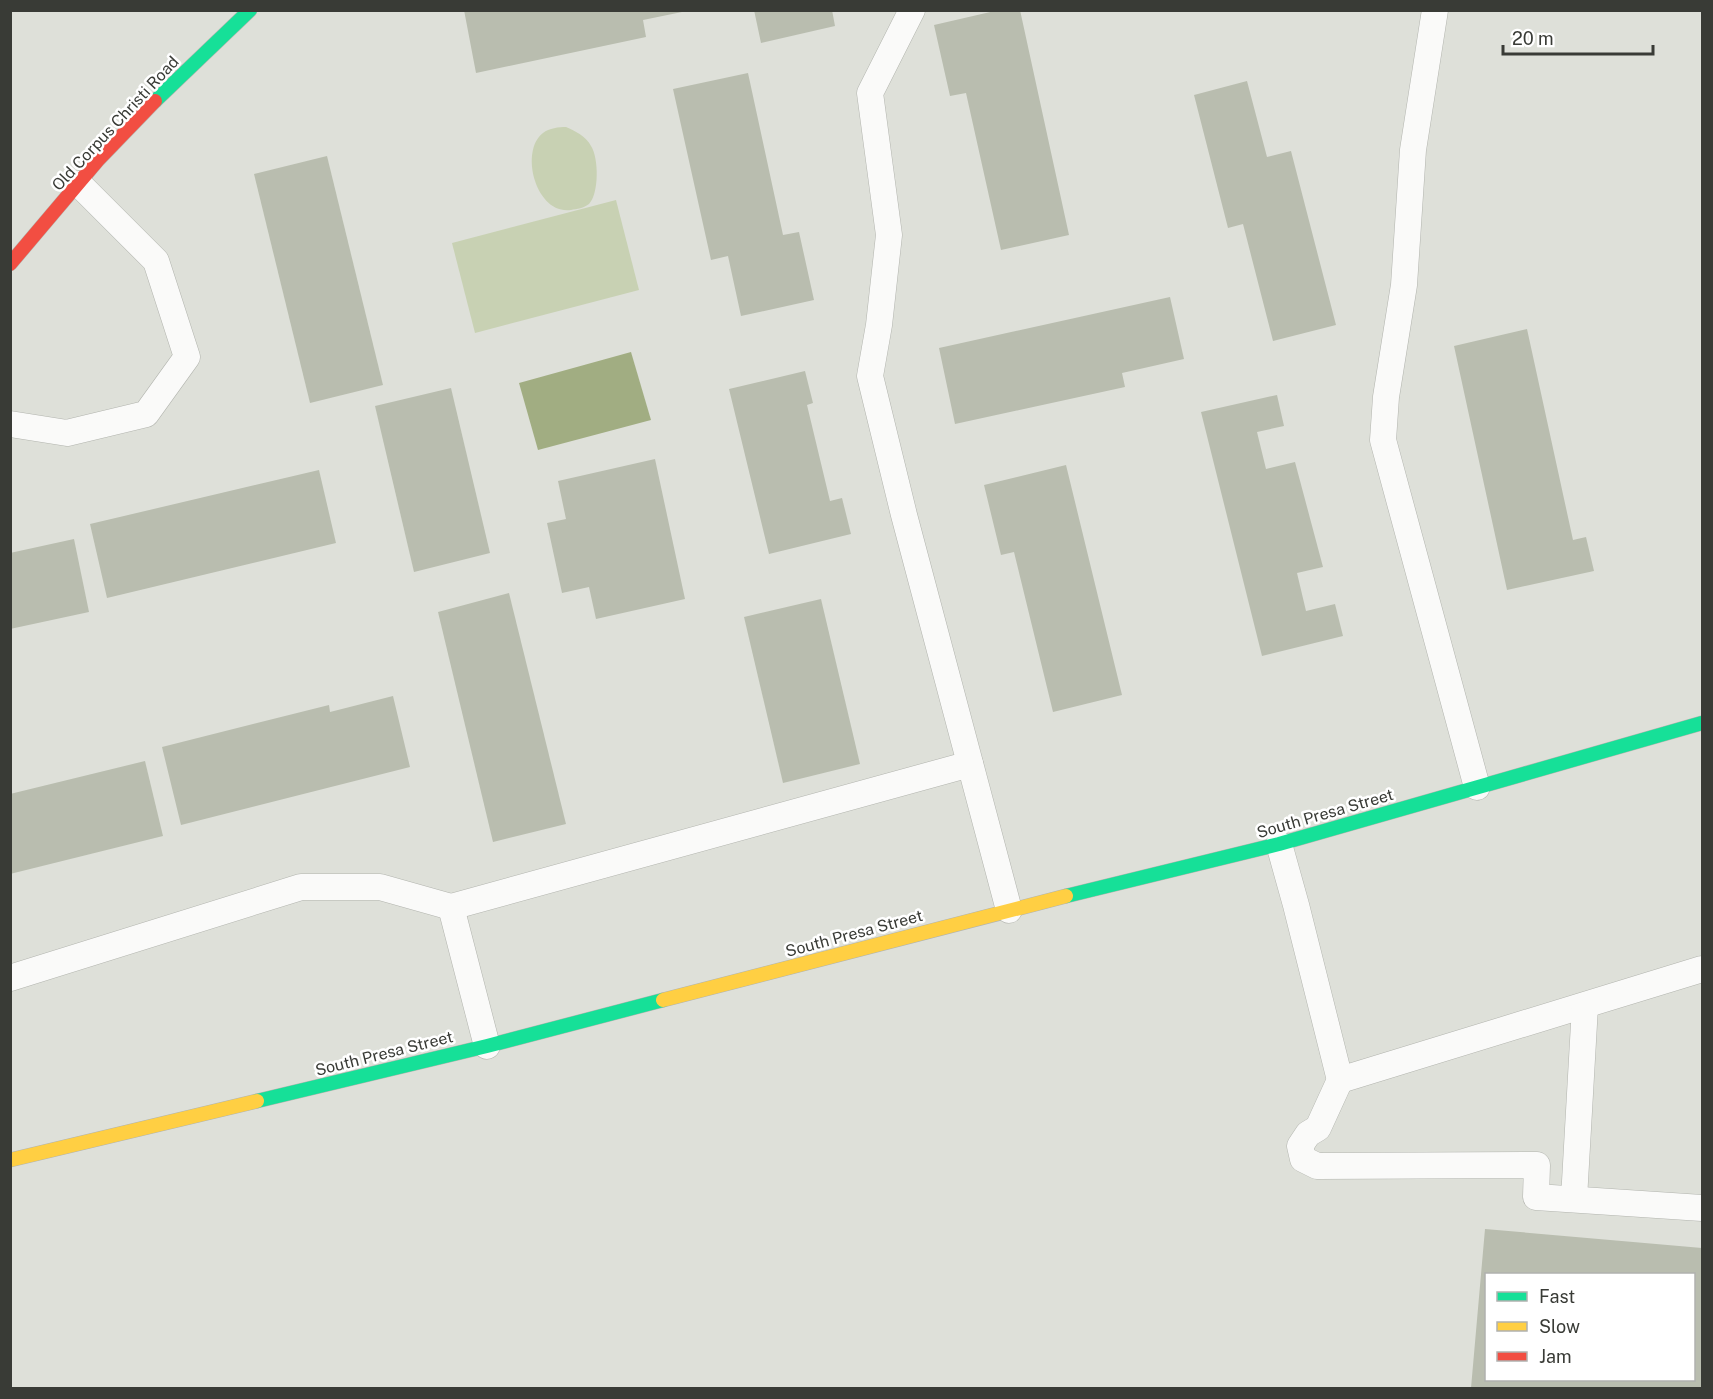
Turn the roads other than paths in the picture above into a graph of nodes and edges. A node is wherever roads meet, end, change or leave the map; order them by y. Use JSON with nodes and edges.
{"nodes":[{"id":1,"x":250,"y":10,"type":"edge"},
{"id":2,"x":912,"y":10,"type":"edge"},
{"id":3,"x":1435,"y":10,"type":"edge"},
{"id":4,"x":79,"y":184,"type":"junction"},
{"id":5,"x":10,"y":264,"type":"edge"},
{"id":6,"x":10,"y":424,"type":"edge"},
{"id":7,"x":1702,"y":723,"type":"edge"},
{"id":8,"x":970,"y":764,"type":"junction"},
{"id":9,"x":1477,"y":787,"type":"junction"},
{"id":10,"x":1279,"y":844,"type":"junction"},
{"id":11,"x":451,"y":907,"type":"junction"},
{"id":12,"x":1009,"y":910,"type":"junction"},
{"id":13,"x":1702,"y":969,"type":"edge"},
{"id":14,"x":10,"y":978,"type":"edge"},
{"id":15,"x":1585,"y":1006,"type":"junction"},
{"id":16,"x":487,"y":1046,"type":"junction"},
{"id":17,"x":1340,"y":1080,"type":"junction"},
{"id":18,"x":10,"y":1160,"type":"edge"},
{"id":19,"x":1574,"y":1199,"type":"junction"},
{"id":20,"x":1702,"y":1208,"type":"edge"}],
"edges":[{"from":1,"to":4,"type":"main road","name":"Old Corpus Christi Road"},
{"from":2,"to":8,"type":"lane"},
{"from":3,"to":9,"type":"lane"},
{"from":4,"to":5,"type":"main road","name":"Old Corpus Christi Road"},
{"from":4,"to":6,"type":"lane"},
{"from":7,"to":9,"type":"main road","name":"South Presa Street"},
{"from":8,"to":11,"type":"lane"},
{"from":8,"to":12,"type":"lane"},
{"from":9,"to":10,"type":"main road","name":"South Presa Street"},
{"from":10,"to":12,"type":"main road","name":"South Presa Street"},
{"from":10,"to":17,"type":"lane"},
{"from":11,"to":14,"type":"lane"},
{"from":11,"to":16,"type":"lane"},
{"from":12,"to":16,"type":"main road","name":"South Presa Street"},
{"from":13,"to":15,"type":"lane"},
{"from":15,"to":17,"type":"lane"},
{"from":15,"to":19,"type":"lane"},
{"from":16,"to":18,"type":"main road","name":"South Presa Street"},
{"from":17,"to":19,"type":"lane"},
{"from":19,"to":20,"type":"lane"}]}
